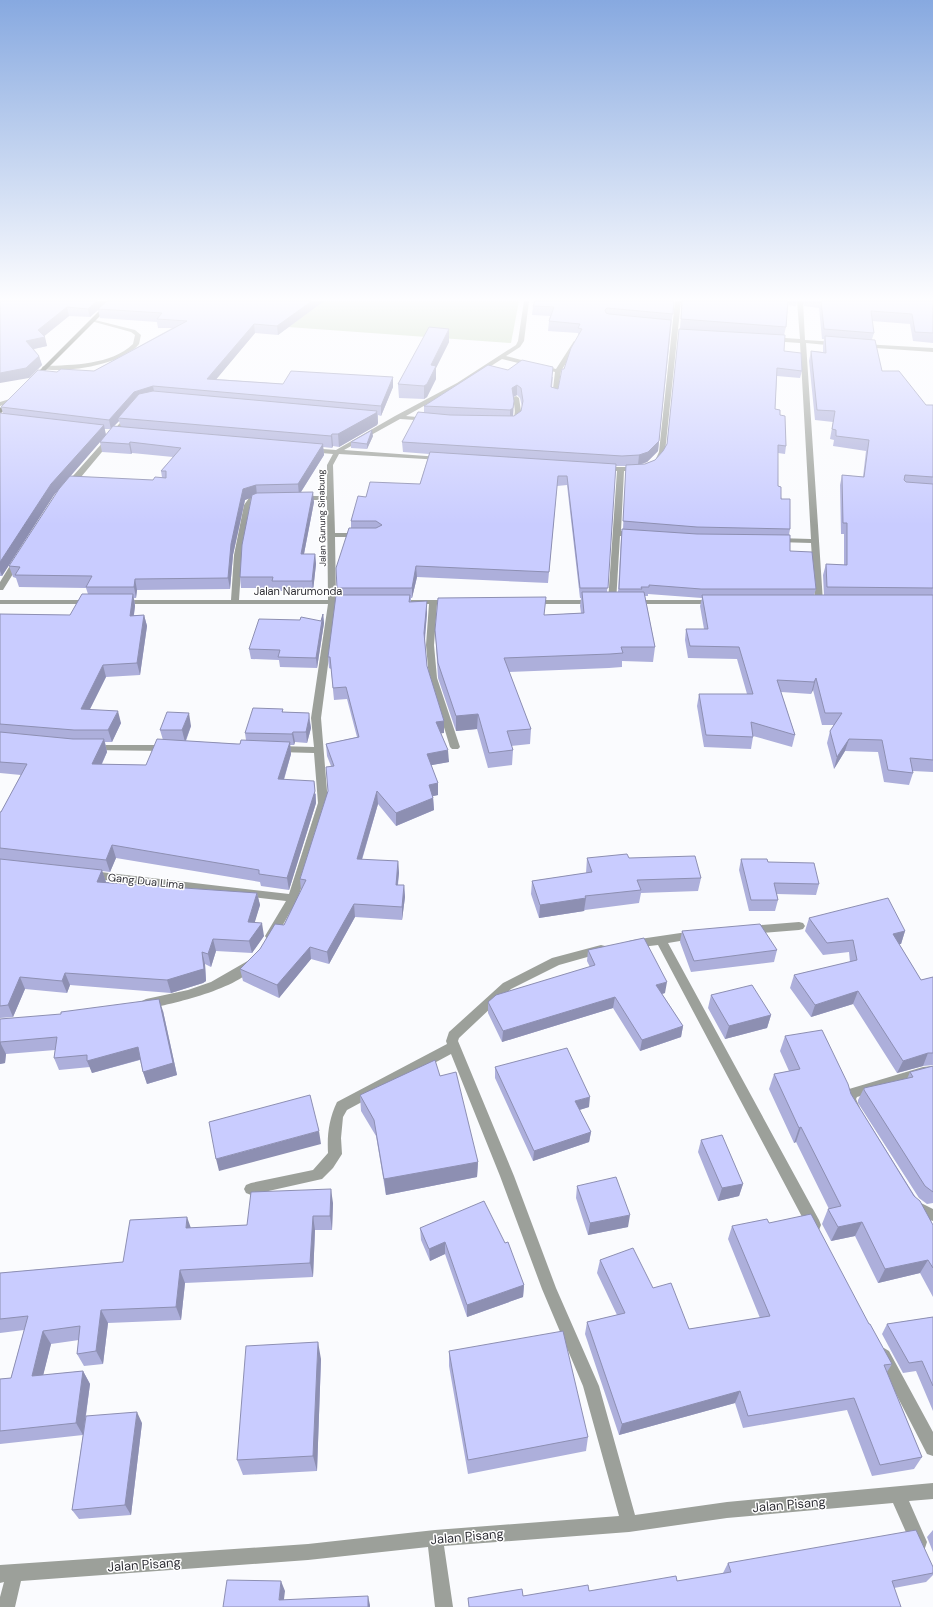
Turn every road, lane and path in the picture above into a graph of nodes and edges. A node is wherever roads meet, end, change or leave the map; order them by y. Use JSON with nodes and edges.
{"nodes":[{"id":1,"x":36,"y":376,"type":"joint"},
{"id":2,"x":472,"y":376,"type":"edge"},
{"id":3,"x":557,"y":376,"type":"edge"},
{"id":4,"x":668,"y":376,"type":"edge"},
{"id":5,"x":805,"y":376,"type":"edge"},
{"id":6,"x":44,"y":377,"type":"edge"},
{"id":7,"x":27,"y":386,"type":"edge"},
{"id":8,"x":15,"y":397,"type":"joint"},
{"id":9,"x":555,"y":397,"type":"edge"},
{"id":10,"x":516,"y":398,"type":"dead end"},
{"id":11,"x":0,"y":404,"type":"edge"},
{"id":12,"x":134,"y":410,"type":"edge"},
{"id":13,"x":0,"y":412,"type":"edge"},
{"id":14,"x":394,"y":419,"type":"junction"},
{"id":15,"x":382,"y":420,"type":"dead end"},
{"id":16,"x":435,"y":421,"type":"edge"},
{"id":17,"x":505,"y":425,"type":"edge"},
{"id":18,"x":110,"y":433,"type":"junction"},
{"id":19,"x":122,"y":434,"type":"edge"},
{"id":20,"x":305,"y":450,"type":"edge"},
{"id":21,"x":337,"y":452,"type":"junction"},
{"id":22,"x":445,"y":460,"type":"edge"},
{"id":23,"x":598,"y":468,"type":"edge"},
{"id":24,"x":621,"y":470,"type":"junction"},
{"id":25,"x":62,"y":493,"type":"edge"},
{"id":26,"x":294,"y":498,"type":"edge"},
{"id":27,"x":330,"y":498,"type":"junction"},
{"id":28,"x":272,"y":499,"type":"edge"},
{"id":29,"x":617,"y":533,"type":"junction"},
{"id":30,"x":331,"y":535,"type":"junction"},
{"id":31,"x":369,"y":535,"type":"edge"},
{"id":32,"x":641,"y":535,"type":"edge"},
{"id":33,"x":770,"y":540,"type":"edge"},
{"id":34,"x":816,"y":541,"type":"junction"},
{"id":35,"x":21,"y":556,"type":"edge"},
{"id":36,"x":0,"y":588,"type":"edge"},
{"id":37,"x":0,"y":602,"type":"edge"},
{"id":38,"x":235,"y":602,"type":"junction"},
{"id":39,"x":332,"y":602,"type":"junction"},
{"id":40,"x":348,"y":602,"type":"edge"},
{"id":41,"x":402,"y":602,"type":"edge"},
{"id":42,"x":433,"y":602,"type":"junction"},
{"id":43,"x":456,"y":602,"type":"edge"},
{"id":44,"x":527,"y":602,"type":"edge"},
{"id":45,"x":612,"y":602,"type":"junction"},
{"id":46,"x":724,"y":602,"type":"edge"},
{"id":47,"x":819,"y":602,"type":"edge"},
{"id":48,"x":84,"y":747,"type":"edge"},
{"id":49,"x":455,"y":747,"type":"dead end"},
{"id":50,"x":176,"y":748,"type":"edge"},
{"id":51,"x":266,"y":748,"type":"edge"},
{"id":52,"x":318,"y":750,"type":"junction"},
{"id":53,"x":79,"y":874,"type":"edge"},
{"id":54,"x":292,"y":898,"type":"junction"},
{"id":55,"x":800,"y":926,"type":"dead end"},
{"id":56,"x":741,"y":930,"type":"edge"},
{"id":57,"x":705,"y":934,"type":"edge"},
{"id":58,"x":661,"y":940,"type":"junction"},
{"id":59,"x":266,"y":945,"type":"edge"},
{"id":60,"x":257,"y":958,"type":"edge"},
{"id":61,"x":138,"y":1005,"type":"edge"},
{"id":62,"x":453,"y":1047,"type":"junction"},
{"id":63,"x":933,"y":1071,"type":"edge"},
{"id":64,"x":860,"y":1117,"type":"edge"},
{"id":65,"x":251,"y":1189,"type":"dead end"},
{"id":66,"x":908,"y":1197,"type":"edge"},
{"id":67,"x":933,"y":1214,"type":"edge"},
{"id":68,"x":821,"y":1239,"type":"edge"},
{"id":69,"x":877,"y":1344,"type":"edge"},
{"id":70,"x":933,"y":1448,"type":"edge"},
{"id":71,"x":933,"y":1491,"type":"edge"},
{"id":72,"x":898,"y":1495,"type":"junction"},
{"id":73,"x":629,"y":1524,"type":"junction"},
{"id":74,"x":435,"y":1538,"type":"junction"},
{"id":75,"x":923,"y":1553,"type":"edge"},
{"id":76,"x":7,"y":1573,"type":"edge"},
{"id":77,"x":6,"y":1607,"type":"edge"},
{"id":78,"x":444,"y":1607,"type":"edge"}],
"edges":[{"from":1,"to":6,"type":"street"},
{"from":1,"to":7,"type":"main road"},
{"from":2,"to":14,"type":"street"},
{"from":3,"to":9,"type":"street"},
{"from":4,"to":24,"type":"street"},
{"from":5,"to":34,"type":"street"},
{"from":8,"to":11,"type":"street"},
{"from":8,"to":13,"type":"main road"},
{"from":10,"to":17,"type":"street"},
{"from":12,"to":18,"type":"street"},
{"from":14,"to":15,"type":"street"},
{"from":14,"to":16,"type":"street"},
{"from":14,"to":21,"type":"street"},
{"from":18,"to":19,"type":"street"},
{"from":18,"to":25,"type":"street"},
{"from":20,"to":21,"type":"street"},
{"from":21,"to":22,"type":"street"},
{"from":21,"to":27,"type":"street","name":"Jalan Gunung Sinabung"},
{"from":23,"to":24,"type":"street"},
{"from":24,"to":29,"type":"street"},
{"from":26,"to":27,"type":"street"},
{"from":27,"to":30,"type":"street","name":"Jalan Gunung Sinabung"},
{"from":28,"to":38,"type":"street"},
{"from":29,"to":32,"type":"street"},
{"from":29,"to":45,"type":"street"},
{"from":30,"to":31,"type":"street"},
{"from":30,"to":39,"type":"street","name":"Jalan Gunung Sinabung"},
{"from":33,"to":34,"type":"street"},
{"from":34,"to":47,"type":"street"},
{"from":35,"to":36,"type":"street"},
{"from":37,"to":38,"type":"street","name":"Jalan Narumonda"},
{"from":38,"to":39,"type":"street","name":"Jalan Narumonda"},
{"from":39,"to":40,"type":"street","name":"Jalan Narumonda"},
{"from":39,"to":52,"type":"street","name":"Jalan Gunung Sinabung"},
{"from":41,"to":42,"type":"street"},
{"from":42,"to":43,"type":"street"},
{"from":42,"to":49,"type":"street"},
{"from":44,"to":45,"type":"street"},
{"from":45,"to":46,"type":"street"},
{"from":48,"to":50,"type":"street"},
{"from":51,"to":52,"type":"street"},
{"from":52,"to":54,"type":"street","name":"Jalan Gunung Sinabung"},
{"from":53,"to":54,"type":"street","name":"Gang Dua Lima"},
{"from":54,"to":59,"type":"street","name":"Jalan Gunung Sinabung"},
{"from":55,"to":56,"type":"street"},
{"from":57,"to":58,"type":"street"},
{"from":58,"to":62,"type":"street"},
{"from":58,"to":68,"type":"street"},
{"from":60,"to":61,"type":"street"},
{"from":62,"to":65,"type":"street"},
{"from":62,"to":73,"type":"street"},
{"from":63,"to":64,"type":"street"},
{"from":66,"to":67,"type":"street"},
{"from":69,"to":70,"type":"street"},
{"from":71,"to":72,"type":"street","name":"Jalan Pisang"},
{"from":72,"to":73,"type":"street","name":"Jalan Pisang"},
{"from":72,"to":75,"type":"street"},
{"from":73,"to":74,"type":"street","name":"Jalan Pisang"},
{"from":74,"to":76,"type":"street","name":"Jalan Pisang"},
{"from":74,"to":78,"type":"street"},
{"from":76,"to":77,"type":"street"}]}
